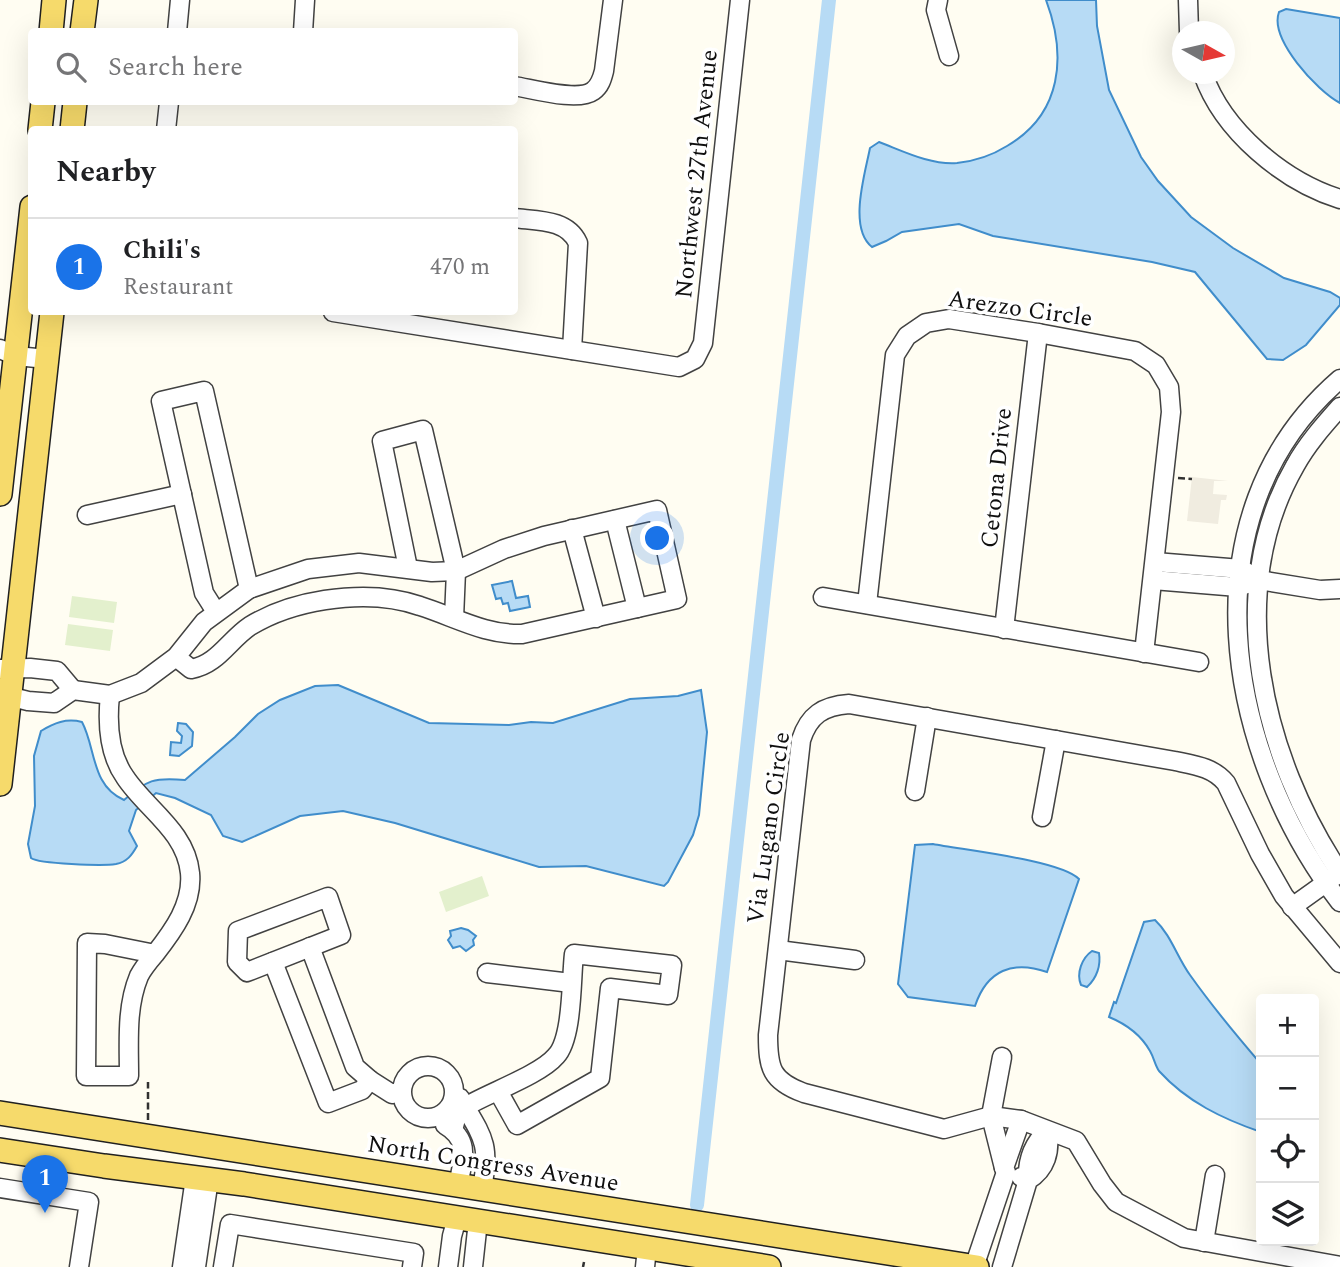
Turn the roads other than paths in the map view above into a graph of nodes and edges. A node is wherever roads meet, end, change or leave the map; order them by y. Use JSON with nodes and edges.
{"nodes":[{"id":1,"x":54,"y":0,"type":"edge"},
{"id":2,"x":86,"y":0,"type":"edge"},
{"id":3,"x":180,"y":0,"type":"edge"},
{"id":4,"x":305,"y":0,"type":"edge"},
{"id":5,"x":613,"y":0,"type":"edge"},
{"id":6,"x":740,"y":0,"type":"edge"},
{"id":7,"x":937,"y":0,"type":"edge"},
{"id":8,"x":1188,"y":0,"type":"edge"},
{"id":9,"x":1189,"y":21,"type":"edge"},
{"id":10,"x":51,"y":28,"type":"edge"},
{"id":11,"x":82,"y":28,"type":"edge"},
{"id":12,"x":177,"y":28,"type":"edge"},
{"id":13,"x":303,"y":28,"type":"edge"},
{"id":14,"x":949,"y":55,"type":"dead end"},
{"id":15,"x":1207,"y":84,"type":"edge"},
{"id":16,"x":518,"y":87,"type":"edge"},
{"id":17,"x":43,"y":105,"type":"edge"},
{"id":18,"x":75,"y":105,"type":"edge"},
{"id":19,"x":169,"y":105,"type":"edge"},
{"id":20,"x":40,"y":126,"type":"edge"},
{"id":21,"x":72,"y":126,"type":"edge"},
{"id":22,"x":166,"y":126,"type":"edge"},
{"id":23,"x":1340,"y":199,"type":"edge"},
{"id":24,"x":518,"y":219,"type":"edge"},
{"id":25,"x":28,"y":229,"type":"edge"},
{"id":26,"x":52,"y":315,"type":"edge"},
{"id":27,"x":353,"y":315,"type":"edge"},
{"id":28,"x":1038,"y":332,"type":"junction"},
{"id":29,"x":572,"y":350,"type":"junction"},
{"id":30,"x":5,"y":355,"type":"edge"},
{"id":31,"x":47,"y":359,"type":"junction"},
{"id":32,"x":1340,"y":379,"type":"edge"},
{"id":33,"x":1340,"y":407,"type":"edge"},
{"id":34,"x":0,"y":494,"type":"edge"},
{"id":35,"x":181,"y":494,"type":"junction"},
{"id":36,"x":87,"y":515,"type":"dead end"},
{"id":37,"x":615,"y":520,"type":"junction"},
{"id":38,"x":572,"y":529,"type":"junction"},
{"id":39,"x":1191,"y":565,"type":"junction"},
{"id":40,"x":408,"y":568,"type":"junction"},
{"id":41,"x":1241,"y":569,"type":"junction"},
{"id":42,"x":456,"y":571,"type":"junction"},
{"id":43,"x":1154,"y":571,"type":"junction"},
{"id":44,"x":1259,"y":579,"type":"junction"},
{"id":45,"x":1190,"y":583,"type":"junction"},
{"id":46,"x":1238,"y":587,"type":"junction"},
{"id":47,"x":249,"y":589,"type":"junction"},
{"id":48,"x":1340,"y":589,"type":"edge"},
{"id":49,"x":823,"y":597,"type":"dead end"},
{"id":50,"x":867,"y":604,"type":"junction"},
{"id":51,"x":637,"y":608,"type":"junction"},
{"id":52,"x":216,"y":612,"type":"junction"},
{"id":53,"x":454,"y":618,"type":"junction"},
{"id":54,"x":596,"y":618,"type":"junction"},
{"id":55,"x":1004,"y":629,"type":"junction"},
{"id":56,"x":1144,"y":653,"type":"junction"},
{"id":57,"x":176,"y":657,"type":"junction"},
{"id":58,"x":1199,"y":662,"type":"dead end"},
{"id":59,"x":6,"y":669,"type":"edge"},
{"id":60,"x":73,"y":690,"type":"junction"},
{"id":61,"x":110,"y":695,"type":"junction"},
{"id":62,"x":5,"y":696,"type":"edge"},
{"id":63,"x":927,"y":717,"type":"junction"},
{"id":64,"x":1056,"y":740,"type":"junction"},
{"id":65,"x":0,"y":784,"type":"edge"},
{"id":66,"x":915,"y":791,"type":"dead end"},
{"id":67,"x":1042,"y":817,"type":"dead end"},
{"id":68,"x":1335,"y":876,"type":"edge"},
{"id":69,"x":1340,"y":902,"type":"edge"},
{"id":70,"x":1292,"y":907,"type":"junction"},
{"id":71,"x":310,"y":947,"type":"junction"},
{"id":72,"x":778,"y":950,"type":"junction"},
{"id":73,"x":155,"y":954,"type":"junction"},
{"id":74,"x":613,"y":958,"type":"junction"},
{"id":75,"x":855,"y":960,"type":"dead end"},
{"id":76,"x":273,"y":962,"type":"junction"},
{"id":77,"x":1340,"y":963,"type":"edge"},
{"id":78,"x":487,"y":973,"type":"dead end"},
{"id":79,"x":571,"y":983,"type":"junction"},
{"id":80,"x":610,"y":988,"type":"junction"},
{"id":81,"x":1002,"y":1057,"type":"dead end"},
{"id":82,"x":366,"y":1085,"type":"junction"},
{"id":83,"x":453,"y":1086,"type":"junction"},
{"id":84,"x":401,"y":1091,"type":"junction"},
{"id":85,"x":498,"y":1091,"type":"junction"},
{"id":86,"x":468,"y":1111,"type":"junction"},
{"id":87,"x":0,"y":1113,"type":"edge"},
{"id":88,"x":420,"y":1116,"type":"junction"},
{"id":89,"x":991,"y":1116,"type":"junction"},
{"id":90,"x":1021,"y":1121,"type":"junction"},
{"id":91,"x":453,"y":1130,"type":"junction"},
{"id":92,"x":1047,"y":1131,"type":"junction"},
{"id":93,"x":0,"y":1150,"type":"edge"},
{"id":94,"x":1005,"y":1170,"type":"junction"},
{"id":95,"x":1215,"y":1175,"type":"dead end"},
{"id":96,"x":202,"y":1178,"type":"junction"},
{"id":97,"x":1028,"y":1180,"type":"junction"},
{"id":98,"x":458,"y":1185,"type":"junction"},
{"id":99,"x":0,"y":1188,"type":"edge"},
{"id":100,"x":482,"y":1188,"type":"junction"},
{"id":101,"x":522,"y":1195,"type":"junction"},
{"id":102,"x":414,"y":1211,"type":"junction"},
{"id":103,"x":468,"y":1219,"type":"junction"},
{"id":104,"x":1204,"y":1242,"type":"junction"},
{"id":105,"x":646,"y":1258,"type":"edge"},
{"id":106,"x":1340,"y":1266,"type":"edge"},
{"id":107,"x":79,"y":1267,"type":"edge"},
{"id":108,"x":182,"y":1267,"type":"edge"},
{"id":109,"x":197,"y":1267,"type":"edge"},
{"id":110,"x":223,"y":1267,"type":"edge"},
{"id":111,"x":412,"y":1267,"type":"edge"},
{"id":112,"x":448,"y":1267,"type":"edge"},
{"id":113,"x":473,"y":1267,"type":"edge"},
{"id":114,"x":769,"y":1267,"type":"edge"},
{"id":115,"x":976,"y":1267,"type":"edge"},
{"id":116,"x":1002,"y":1267,"type":"edge"}],
"edges":[{"from":1,"to":10,"type":"main road"},
{"from":2,"to":11,"type":"main road"},
{"from":3,"to":12,"type":"street"},
{"from":4,"to":13,"type":"street"},
{"from":5,"to":16,"type":"street"},
{"from":6,"to":29,"type":"street","name":"Northwest 27th Avenue"},
{"from":7,"to":14,"type":"street"},
{"from":8,"to":9,"type":"street"},
{"from":15,"to":23,"type":"street"},
{"from":17,"to":20,"type":"main road"},
{"from":18,"to":21,"type":"main road"},
{"from":19,"to":22,"type":"street"},
{"from":24,"to":29,"type":"street"},
{"from":25,"to":30,"type":"main road"},
{"from":26,"to":31,"type":"main road"},
{"from":27,"to":29,"type":"street"},
{"from":28,"to":43,"type":"street","name":"Arezzo Circle"},
{"from":28,"to":50,"type":"street","name":"Arezzo Circle"},
{"from":28,"to":55,"type":"street","name":"Cetona Drive"},
{"from":30,"to":31,"type":"street"},
{"from":30,"to":34,"type":"main road"},
{"from":31,"to":59,"type":"main road"},
{"from":32,"to":41,"type":"street"},
{"from":33,"to":44,"type":"street"},
{"from":35,"to":36,"type":"street"},
{"from":35,"to":47,"type":"street"},
{"from":35,"to":52,"type":"street"},
{"from":37,"to":38,"type":"street"},
{"from":37,"to":51,"type":"street"},
{"from":37,"to":51,"type":"street"},
{"from":38,"to":42,"type":"street"},
{"from":38,"to":54,"type":"street"},
{"from":39,"to":41,"type":"street"},
{"from":39,"to":43,"type":"street"},
{"from":39,"to":45,"type":"street"},
{"from":40,"to":42,"type":"street"},
{"from":40,"to":42,"type":"street"},
{"from":40,"to":47,"type":"street"},
{"from":41,"to":44,"type":"street"},
{"from":41,"to":46,"type":"street"},
{"from":42,"to":53,"type":"street"},
{"from":43,"to":45,"type":"street"},
{"from":43,"to":56,"type":"street","name":"Arezzo Circle"},
{"from":44,"to":46,"type":"street"},
{"from":44,"to":48,"type":"street"},
{"from":44,"to":68,"type":"street"},
{"from":45,"to":46,"type":"street"},
{"from":46,"to":68,"type":"street"},
{"from":47,"to":52,"type":"street"},
{"from":49,"to":50,"type":"street"},
{"from":50,"to":55,"type":"street"},
{"from":51,"to":54,"type":"street"},
{"from":52,"to":57,"type":"street"},
{"from":53,"to":54,"type":"street"},
{"from":53,"to":57,"type":"street"},
{"from":55,"to":56,"type":"street"},
{"from":56,"to":58,"type":"street"},
{"from":57,"to":61,"type":"street"},
{"from":59,"to":60,"type":"street"},
{"from":59,"to":62,"type":"main road"},
{"from":60,"to":61,"type":"street"},
{"from":60,"to":62,"type":"street"},
{"from":61,"to":73,"type":"street"},
{"from":62,"to":65,"type":"main road"},
{"from":63,"to":64,"type":"street","name":"Via Lugano Circle"},
{"from":63,"to":66,"type":"street"},
{"from":63,"to":72,"type":"street","name":"Via Lugano Circle"},
{"from":64,"to":67,"type":"street"},
{"from":64,"to":70,"type":"street","name":"Via Lugano Circle"},
{"from":68,"to":69,"type":"street"},
{"from":68,"to":70,"type":"street"},
{"from":70,"to":77,"type":"street","name":"Via Lugano Circle"},
{"from":71,"to":76,"type":"street"},
{"from":71,"to":76,"type":"street"},
{"from":71,"to":82,"type":"street"},
{"from":72,"to":75,"type":"street"},
{"from":72,"to":89,"type":"street","name":"Via Lugano Circle"},
{"from":73,"to":73,"type":"street"},
{"from":74,"to":79,"type":"street"},
{"from":74,"to":80,"type":"street"},
{"from":74,"to":80,"type":"street"},
{"from":76,"to":82,"type":"street"},
{"from":78,"to":79,"type":"street"},
{"from":79,"to":85,"type":"street"},
{"from":80,"to":85,"type":"street"},
{"from":81,"to":89,"type":"street"},
{"from":82,"to":84,"type":"street"},
{"from":82,"to":88,"type":"street"},
{"from":83,"to":84,"type":"street"},
{"from":83,"to":86,"type":"street"},
{"from":83,"to":88,"type":"street"},
{"from":84,"to":88,"type":"street"},
{"from":85,"to":86,"type":"street"},
{"from":86,"to":91,"type":"street"},
{"from":86,"to":100,"type":"street"},
{"from":87,"to":98,"type":"main road","name":"North Congress Avenue"},
{"from":88,"to":91,"type":"street"},
{"from":89,"to":90,"type":"street","name":"Via Lugano Circle"},
{"from":89,"to":94,"type":"street"},
{"from":90,"to":92,"type":"street","name":"Via Lugano Circle"},
{"from":90,"to":94,"type":"street"},
{"from":91,"to":98,"type":"street"},
{"from":92,"to":97,"type":"street"},
{"from":92,"to":104,"type":"street","name":"Via Lugano Circle"},
{"from":93,"to":96,"type":"main road"},
{"from":94,"to":97,"type":"street"},
{"from":94,"to":115,"type":"street"},
{"from":95,"to":104,"type":"street"},
{"from":96,"to":102,"type":"main road"},
{"from":96,"to":108,"type":"street"},
{"from":96,"to":109,"type":"street"},
{"from":97,"to":116,"type":"street"},
{"from":98,"to":100,"type":"main road","name":"North Congress Avenue"},
{"from":99,"to":107,"type":"street"},
{"from":100,"to":101,"type":"main road","name":"North Congress Avenue"},
{"from":100,"to":102,"type":"main road"},
{"from":101,"to":103,"type":"main road"},
{"from":101,"to":115,"type":"main road","name":"North Congress Avenue"},
{"from":102,"to":103,"type":"main road"},
{"from":103,"to":105,"type":"main road"},
{"from":103,"to":112,"type":"street"},
{"from":103,"to":113,"type":"street"},
{"from":104,"to":106,"type":"street","name":"Via Lugano Circle"},
{"from":105,"to":114,"type":"main road"},
{"from":110,"to":111,"type":"street"}]}
